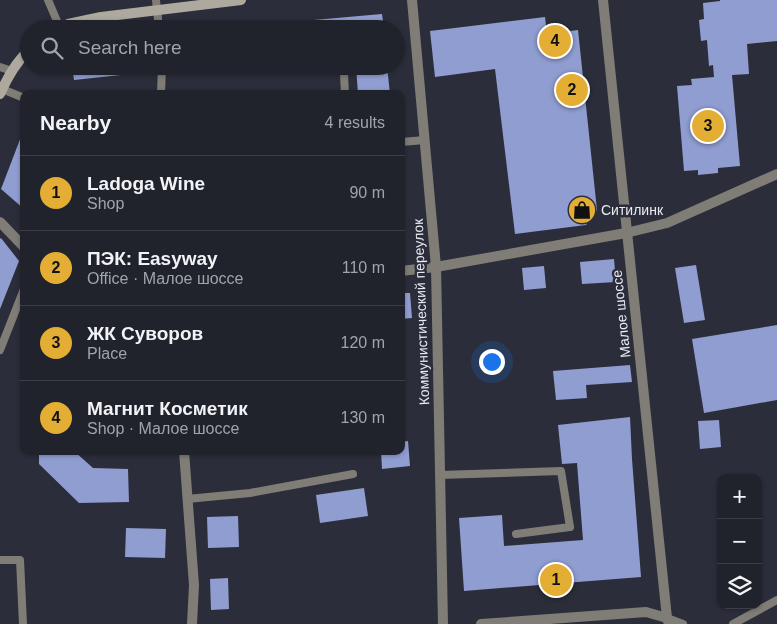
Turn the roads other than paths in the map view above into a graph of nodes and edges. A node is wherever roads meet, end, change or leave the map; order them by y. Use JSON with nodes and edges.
{"nodes":[{"id":1,"x":48,"y":0,"type":"edge"},
{"id":2,"x":241,"y":0,"type":"edge"},
{"id":3,"x":412,"y":0,"type":"edge"},
{"id":4,"x":603,"y":0,"type":"edge"},
{"id":5,"x":156,"y":5,"type":"edge"},
{"id":6,"x":57,"y":20,"type":"edge"},
{"id":7,"x":87,"y":20,"type":"edge"},
{"id":8,"x":158,"y":20,"type":"edge"},
{"id":9,"x":20,"y":60,"type":"edge"},
{"id":10,"x":0,"y":67,"type":"edge"},
{"id":11,"x":12,"y":71,"type":"junction"},
{"id":12,"x":162,"y":75,"type":"edge"},
{"id":13,"x":344,"y":75,"type":"edge"},
{"id":14,"x":161,"y":90,"type":"edge"},
{"id":15,"x":345,"y":90,"type":"edge"},
{"id":16,"x":1,"y":92,"type":"edge"},
{"id":17,"x":20,"y":97,"type":"edge"},
{"id":18,"x":425,"y":140,"type":"junction"},
{"id":19,"x":405,"y":142,"type":"edge"},
{"id":20,"x":777,"y":174,"type":"edge"},
{"id":21,"x":0,"y":222,"type":"edge"},
{"id":22,"x":626,"y":233,"type":"junction"},
{"id":23,"x":20,"y":243,"type":"edge"},
{"id":24,"x":436,"y":268,"type":"junction"},
{"id":25,"x":405,"y":271,"type":"edge"},
{"id":26,"x":20,"y":299,"type":"edge"},
{"id":27,"x":0,"y":350,"type":"edge"},
{"id":28,"x":184,"y":455,"type":"edge"},
{"id":29,"x":353,"y":474,"type":"dead end"},
{"id":30,"x":440,"y":475,"type":"junction"},
{"id":31,"x":187,"y":499,"type":"junction"},
{"id":32,"x":516,"y":534,"type":"dead end"},
{"id":33,"x":0,"y":560,"type":"edge"},
{"id":34,"x":777,"y":600,"type":"edge"},
{"id":35,"x":668,"y":621,"type":"edge"},
{"id":36,"x":23,"y":624,"type":"edge"},
{"id":37,"x":192,"y":624,"type":"edge"},
{"id":38,"x":443,"y":624,"type":"edge"},
{"id":39,"x":481,"y":624,"type":"edge"},
{"id":40,"x":683,"y":624,"type":"edge"},
{"id":41,"x":733,"y":624,"type":"edge"}],
"edges":[{"from":1,"to":6,"type":"lane"},
{"from":2,"to":5,"type":"main road"},
{"from":3,"to":18,"type":"street","name":"Коммунистический переулок"},
{"from":4,"to":22,"type":"street","name":"Малое шоссе"},
{"from":5,"to":7,"type":"main road"},
{"from":5,"to":8,"type":"lane"},
{"from":9,"to":11,"type":"main road"},
{"from":10,"to":11,"type":"lane"},
{"from":11,"to":16,"type":"main road"},
{"from":12,"to":14,"type":"lane"},
{"from":13,"to":15,"type":"lane"},
{"from":16,"to":17,"type":"lane"},
{"from":18,"to":19,"type":"lane"},
{"from":18,"to":24,"type":"street","name":"Коммунистический переулок"},
{"from":20,"to":22,"type":"street"},
{"from":21,"to":23,"type":"street"},
{"from":22,"to":24,"type":"street"},
{"from":22,"to":35,"type":"street","name":"Малое шоссе"},
{"from":24,"to":25,"type":"street"},
{"from":24,"to":30,"type":"street","name":"Коммунистический переулок"},
{"from":26,"to":27,"type":"lane"},
{"from":28,"to":31,"type":"street"},
{"from":29,"to":31,"type":"lane"},
{"from":30,"to":32,"type":"lane"},
{"from":30,"to":38,"type":"street","name":"Коммунистический переулок"},
{"from":31,"to":37,"type":"street"},
{"from":33,"to":36,"type":"lane"},
{"from":34,"to":41,"type":"lane"},
{"from":35,"to":39,"type":"street"},
{"from":35,"to":40,"type":"lane"}]}
